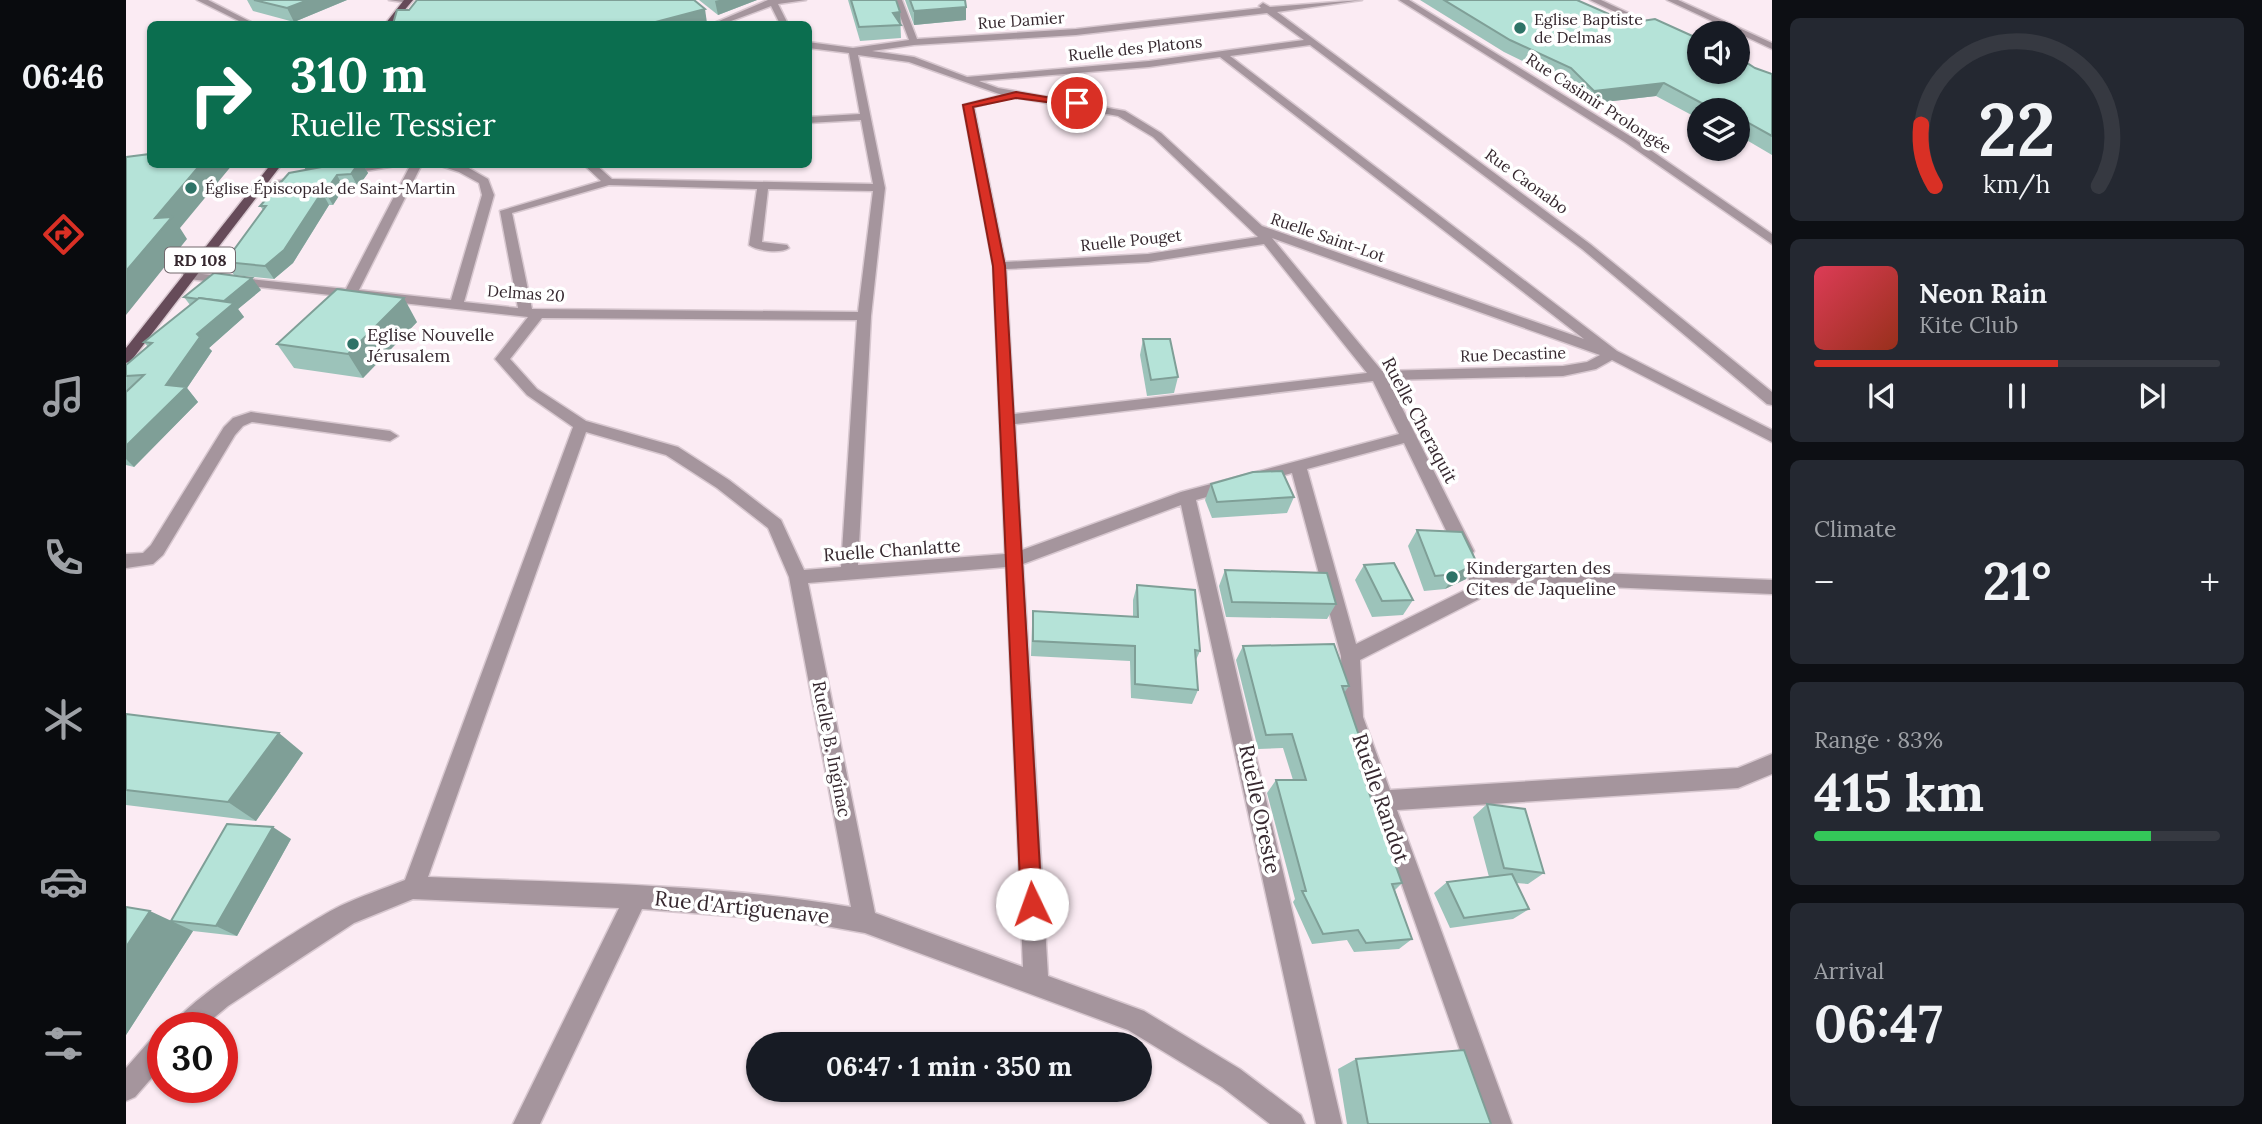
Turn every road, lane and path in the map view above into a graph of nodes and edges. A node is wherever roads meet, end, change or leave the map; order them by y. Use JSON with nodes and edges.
{"nodes":[{"id":1,"x":201,"y":0,"type":"edge"},
{"id":2,"x":393,"y":0,"type":"edge"},
{"id":3,"x":409,"y":0,"type":"edge"},
{"id":4,"x":802,"y":0,"type":"edge"},
{"id":5,"x":898,"y":0,"type":"edge"},
{"id":6,"x":1254,"y":0,"type":"edge"},
{"id":7,"x":1358,"y":0,"type":"edge"},
{"id":8,"x":1403,"y":0,"type":"edge"},
{"id":9,"x":1594,"y":0,"type":"edge"},
{"id":10,"x":1671,"y":0,"type":"edge"},
{"id":11,"x":772,"y":1,"type":"edge"},
{"id":12,"x":1268,"y":10,"type":"junction"},
{"id":13,"x":709,"y":16,"type":"dead end"},
{"id":14,"x":245,"y":21,"type":"edge"},
{"id":15,"x":392,"y":21,"type":"edge"},
{"id":16,"x":714,"y":21,"type":"edge"},
{"id":17,"x":724,"y":21,"type":"edge"},
{"id":18,"x":782,"y":21,"type":"edge"},
{"id":19,"x":914,"y":42,"type":"junction"},
{"id":20,"x":1310,"y":42,"type":"junction"},
{"id":21,"x":1687,"y":43,"type":"edge"},
{"id":22,"x":812,"y":46,"type":"edge"},
{"id":23,"x":1772,"y":46,"type":"edge"},
{"id":24,"x":853,"y":51,"type":"junction"},
{"id":25,"x":1222,"y":54,"type":"junction"},
{"id":26,"x":962,"y":79,"type":"junction"},
{"id":27,"x":1016,"y":95,"type":"junction"},
{"id":28,"x":864,"y":117,"type":"junction"},
{"id":29,"x":812,"y":120,"type":"edge"},
{"id":30,"x":274,"y":168,"type":"edge"},
{"id":31,"x":372,"y":168,"type":"edge"},
{"id":32,"x":415,"y":168,"type":"edge"},
{"id":33,"x":458,"y":168,"type":"edge"},
{"id":34,"x":592,"y":168,"type":"edge"},
{"id":35,"x":608,"y":182,"type":"junction"},
{"id":36,"x":763,"y":185,"type":"junction"},
{"id":37,"x":260,"y":186,"type":"junction"},
{"id":38,"x":878,"y":188,"type":"junction"},
{"id":39,"x":1262,"y":235,"type":"junction"},
{"id":40,"x":1772,"y":240,"type":"edge"},
{"id":41,"x":783,"y":248,"type":"dead end"},
{"id":42,"x":999,"y":266,"type":"junction"},
{"id":43,"x":188,"y":275,"type":"junction"},
{"id":44,"x":351,"y":292,"type":"junction"},
{"id":45,"x":456,"y":304,"type":"junction"},
{"id":46,"x":532,"y":313,"type":"junction"},
{"id":47,"x":864,"y":316,"type":"junction"},
{"id":48,"x":1612,"y":354,"type":"junction"},
{"id":49,"x":126,"y":358,"type":"edge"},
{"id":50,"x":1378,"y":376,"type":"junction"},
{"id":51,"x":1772,"y":400,"type":"edge"},
{"id":52,"x":1007,"y":420,"type":"junction"},
{"id":53,"x":581,"y":425,"type":"junction"},
{"id":54,"x":390,"y":436,"type":"dead end"},
{"id":55,"x":1410,"y":436,"type":"junction"},
{"id":56,"x":1772,"y":437,"type":"edge"},
{"id":57,"x":1298,"y":464,"type":"junction"},
{"id":58,"x":1187,"y":496,"type":"junction"},
{"id":59,"x":1014,"y":560,"type":"junction"},
{"id":60,"x":126,"y":561,"type":"edge"},
{"id":61,"x":849,"y":573,"type":"junction"},
{"id":62,"x":1477,"y":575,"type":"junction"},
{"id":63,"x":798,"y":577,"type":"junction"},
{"id":64,"x":1772,"y":587,"type":"edge"},
{"id":65,"x":1350,"y":656,"type":"junction"},
{"id":66,"x":1772,"y":764,"type":"edge"},
{"id":67,"x":1382,"y":801,"type":"junction"},
{"id":68,"x":413,"y":888,"type":"junction"},
{"id":69,"x":636,"y":897,"type":"junction"},
{"id":70,"x":865,"y":921,"type":"junction"},
{"id":71,"x":1036,"y":984,"type":"junction"},
{"id":72,"x":202,"y":1012,"type":"edge"},
{"id":73,"x":147,"y":1064,"type":"edge"},
{"id":74,"x":126,"y":1088,"type":"edge"},
{"id":75,"x":526,"y":1124,"type":"edge"},
{"id":76,"x":1292,"y":1124,"type":"edge"},
{"id":77,"x":1329,"y":1124,"type":"edge"},
{"id":78,"x":1499,"y":1124,"type":"edge"}],
"edges":[{"from":1,"to":14,"type":"street"},
{"from":2,"to":3,"type":"street"},
{"from":3,"to":15,"type":"main road"},
{"from":4,"to":11,"type":"street"},
{"from":5,"to":19,"type":"street"},
{"from":6,"to":12,"type":"street","name":"Rue Caonabo"},
{"from":7,"to":12,"type":"street","name":"Rue Damier"},
{"from":8,"to":40,"type":"street","name":"Rue Casimir Prolongée"},
{"from":9,"to":21,"type":"street"},
{"from":10,"to":23,"type":"street"},
{"from":11,"to":17,"type":"street"},
{"from":11,"to":18,"type":"street"},
{"from":12,"to":19,"type":"street","name":"Rue Damier"},
{"from":12,"to":20,"type":"street","name":"Rue Caonabo"},
{"from":13,"to":16,"type":"street"},
{"from":19,"to":24,"type":"street","name":"Rue Damier"},
{"from":20,"to":25,"type":"street","name":"Ruelle des Platons"},
{"from":20,"to":51,"type":"street","name":"Rue Caonabo"},
{"from":22,"to":24,"type":"street","name":"Ruelle Saint-Lot"},
{"from":24,"to":26,"type":"street","name":"Ruelle Saint-Lot"},
{"from":24,"to":28,"type":"street"},
{"from":25,"to":26,"type":"street","name":"Ruelle des Platons"},
{"from":25,"to":48,"type":"street","name":"Rue Decastine"},
{"from":26,"to":27,"type":"street","name":"Ruelle Saint-Lot"},
{"from":27,"to":39,"type":"street","name":"Ruelle Saint-Lot"},
{"from":27,"to":42,"type":"street"},
{"from":28,"to":29,"type":"street"},
{"from":28,"to":38,"type":"street"},
{"from":30,"to":37,"type":"main road","number":"RD 108"},
{"from":31,"to":37,"type":"street"},
{"from":32,"to":44,"type":"street"},
{"from":33,"to":45,"type":"street"},
{"from":34,"to":35,"type":"street"},
{"from":35,"to":36,"type":"street"},
{"from":35,"to":46,"type":"street"},
{"from":36,"to":38,"type":"street"},
{"from":36,"to":41,"type":"street"},
{"from":37,"to":43,"type":"main road","number":"RD 108"},
{"from":38,"to":47,"type":"street"},
{"from":39,"to":42,"type":"street","name":"Ruelle Pouget"},
{"from":39,"to":48,"type":"street","name":"Ruelle Saint-Lot"},
{"from":39,"to":50,"type":"street","name":"Ruelle Cheraquit"},
{"from":42,"to":52,"type":"street"},
{"from":43,"to":44,"type":"street","name":"Delmas 20"},
{"from":43,"to":49,"type":"main road","number":"RD 108"},
{"from":44,"to":45,"type":"street","name":"Delmas 20"},
{"from":45,"to":46,"type":"street","name":"Delmas 20"},
{"from":46,"to":47,"type":"street","name":"Delmas 20"},
{"from":46,"to":53,"type":"street"},
{"from":47,"to":61,"type":"street"},
{"from":48,"to":50,"type":"street","name":"Rue Decastine"},
{"from":48,"to":56,"type":"street","name":"Ruelle Saint-Lot"},
{"from":50,"to":52,"type":"street","name":"Rue Decastine"},
{"from":50,"to":55,"type":"street","name":"Ruelle Cheraquit"},
{"from":52,"to":59,"type":"street"},
{"from":53,"to":63,"type":"street"},
{"from":53,"to":68,"type":"street"},
{"from":54,"to":60,"type":"street"},
{"from":55,"to":57,"type":"street","name":"Ruelle Chanlatte"},
{"from":55,"to":62,"type":"street","name":"Ruelle Cheraquit"},
{"from":57,"to":58,"type":"street","name":"Ruelle Chanlatte"},
{"from":57,"to":65,"type":"street","name":"Ruelle Randot"},
{"from":58,"to":59,"type":"street","name":"Ruelle Chanlatte"},
{"from":58,"to":77,"type":"street","name":"Ruelle Oreste"},
{"from":59,"to":61,"type":"street","name":"Ruelle Chanlatte"},
{"from":59,"to":71,"type":"street"},
{"from":61,"to":63,"type":"street","name":"Ruelle Chanlatte"},
{"from":62,"to":64,"type":"street"},
{"from":62,"to":65,"type":"street"},
{"from":63,"to":70,"type":"street","name":"Ruelle B. Inginac"},
{"from":65,"to":67,"type":"street","name":"Ruelle Randot"},
{"from":66,"to":67,"type":"street"},
{"from":67,"to":78,"type":"street","name":"Ruelle Randot"},
{"from":68,"to":69,"type":"street","name":"Rue d'Artiguenave"},
{"from":68,"to":72,"type":"street","name":"Rue d'Artiguenave"},
{"from":69,"to":70,"type":"street","name":"Rue d'Artiguenave"},
{"from":69,"to":75,"type":"street"},
{"from":70,"to":71,"type":"street","name":"Rue d'Artiguenave"},
{"from":71,"to":76,"type":"street","name":"Rue d'Artiguenave"},
{"from":73,"to":74,"type":"street"}]}
